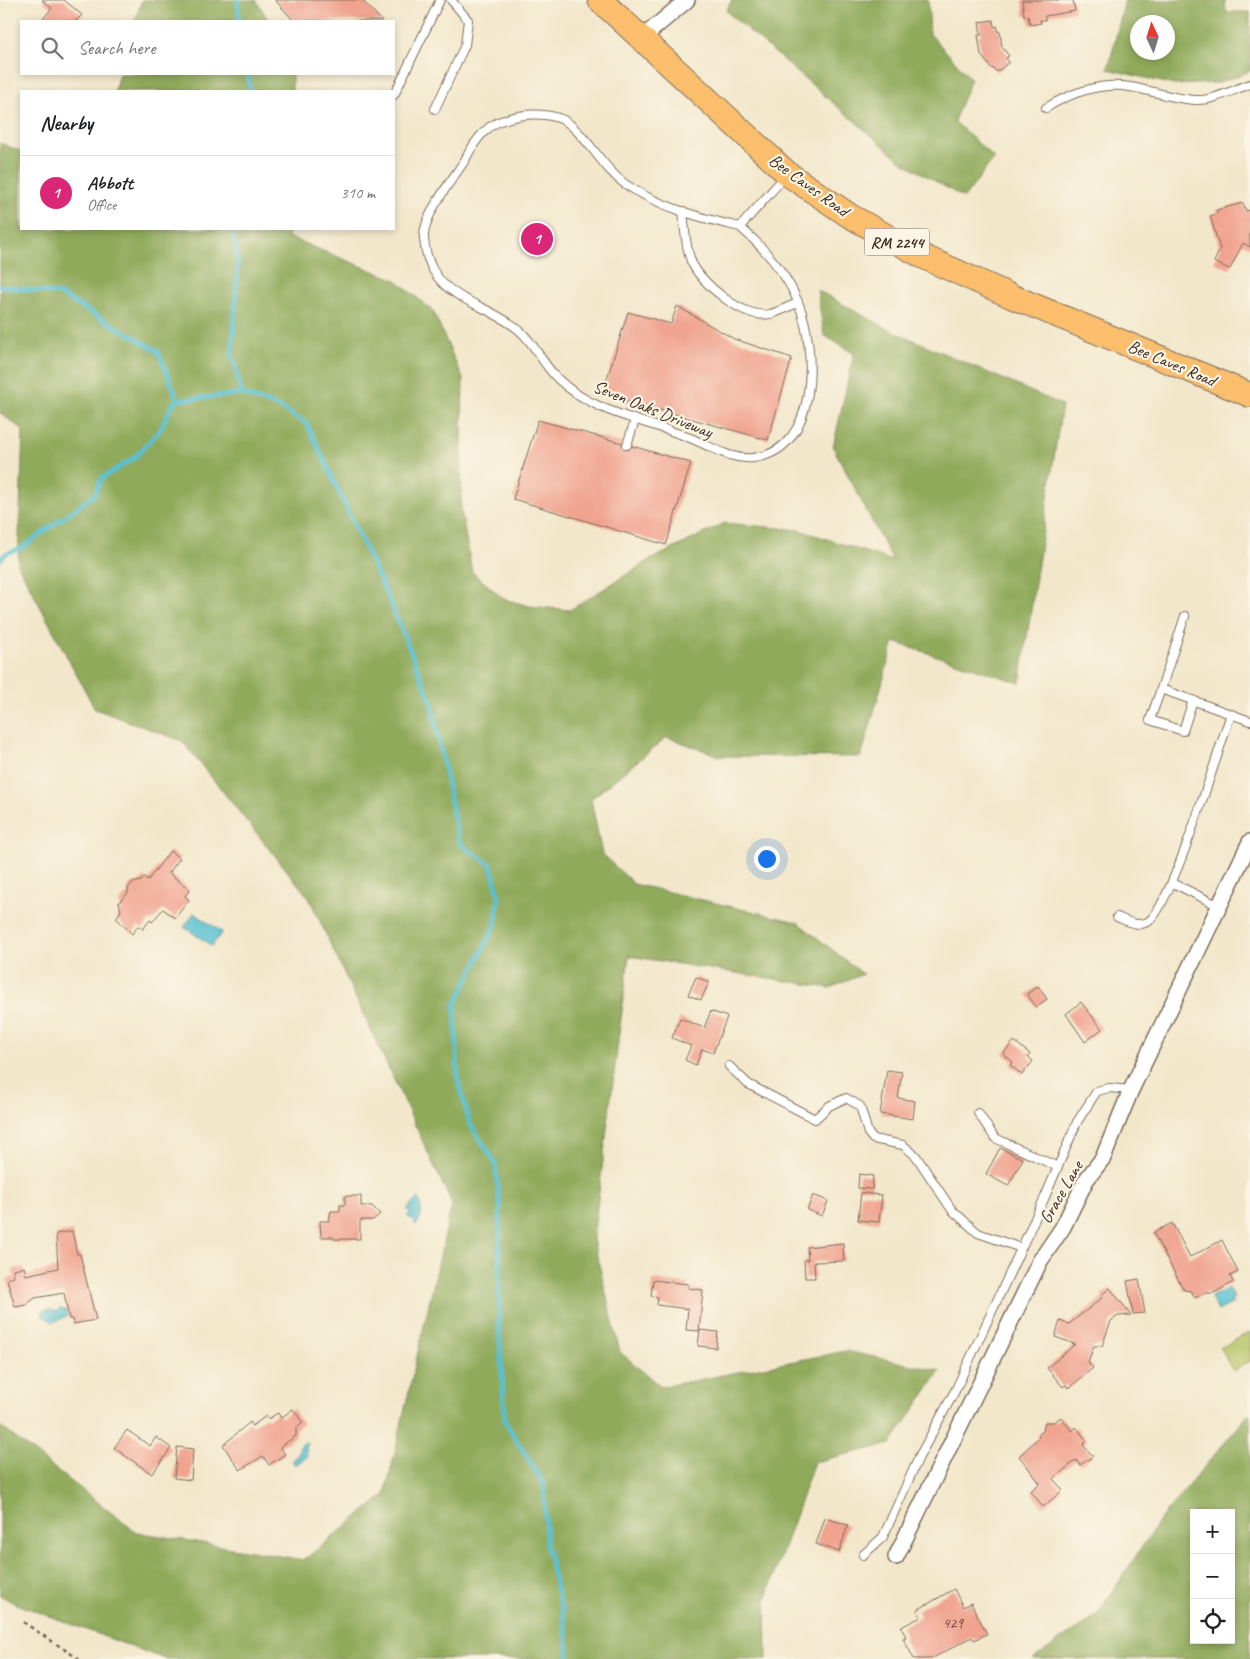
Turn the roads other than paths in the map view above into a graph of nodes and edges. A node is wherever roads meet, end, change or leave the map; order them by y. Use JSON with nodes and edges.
{"nodes":[{"id":1,"x":440,"y":0,"type":"edge"},
{"id":2,"x":451,"y":0,"type":"edge"},
{"id":3,"x":600,"y":0,"type":"edge"},
{"id":4,"x":687,"y":0,"type":"edge"},
{"id":5,"x":641,"y":39,"type":"junction"},
{"id":6,"x":1250,"y":84,"type":"edge"},
{"id":7,"x":395,"y":93,"type":"edge"},
{"id":8,"x":1046,"y":108,"type":"dead end"},
{"id":9,"x":435,"y":109,"type":"dead end"},
{"id":10,"x":788,"y":174,"type":"junction"},
{"id":11,"x":683,"y":211,"type":"junction"},
{"id":12,"x":740,"y":227,"type":"junction"},
{"id":13,"x":798,"y":303,"type":"junction"},
{"id":14,"x":1250,"y":395,"type":"edge"},
{"id":15,"x":635,"y":420,"type":"junction"},
{"id":16,"x":627,"y":445,"type":"dead end"},
{"id":17,"x":1185,"y":616,"type":"dead end"},
{"id":18,"x":1161,"y":688,"type":"junction"},
{"id":19,"x":1193,"y":700,"type":"junction"},
{"id":20,"x":1231,"y":714,"type":"junction"},
{"id":21,"x":1250,"y":721,"type":"edge"},
{"id":22,"x":1250,"y":842,"type":"edge"},
{"id":23,"x":1172,"y":883,"type":"junction"},
{"id":24,"x":1220,"y":906,"type":"junction"},
{"id":25,"x":1117,"y":917,"type":"dead end"},
{"id":26,"x":729,"y":1066,"type":"dead end"},
{"id":27,"x":1132,"y":1090,"type":"junction"},
{"id":28,"x":978,"y":1113,"type":"dead end"},
{"id":29,"x":1058,"y":1167,"type":"junction"},
{"id":30,"x":1021,"y":1248,"type":"junction"},
{"id":31,"x":862,"y":1555,"type":"dead end"},
{"id":32,"x":896,"y":1557,"type":"dead end"}],
"edges":[{"from":1,"to":7,"type":"lane"},
{"from":2,"to":9,"type":"lane"},
{"from":3,"to":5,"type":"main road","name":"Bee Caves Road","number":"RM 2244"},
{"from":4,"to":5,"type":"street"},
{"from":5,"to":10,"type":"main road","name":"Bee Caves Road","number":"RM 2244"},
{"from":6,"to":8,"type":"lane"},
{"from":10,"to":12,"type":"lane"},
{"from":10,"to":14,"type":"main road","name":"Bee Caves Road","number":"RM 2244"},
{"from":11,"to":12,"type":"lane","name":"Seven Oaks Driveway"},
{"from":11,"to":13,"type":"lane"},
{"from":11,"to":15,"type":"lane","name":"Seven Oaks Driveway"},
{"from":12,"to":13,"type":"lane","name":"Seven Oaks Driveway"},
{"from":13,"to":15,"type":"lane","name":"Seven Oaks Driveway"},
{"from":15,"to":16,"type":"lane"},
{"from":17,"to":18,"type":"lane"},
{"from":18,"to":19,"type":"lane"},
{"from":18,"to":19,"type":"lane"},
{"from":19,"to":20,"type":"lane"},
{"from":20,"to":21,"type":"lane"},
{"from":20,"to":23,"type":"lane"},
{"from":22,"to":24,"type":"street","name":"Grace Lane"},
{"from":23,"to":24,"type":"lane"},
{"from":23,"to":25,"type":"lane"},
{"from":24,"to":27,"type":"street","name":"Grace Lane"},
{"from":26,"to":30,"type":"lane"},
{"from":27,"to":29,"type":"lane"},
{"from":27,"to":32,"type":"street","name":"Grace Lane"},
{"from":28,"to":29,"type":"lane"},
{"from":29,"to":30,"type":"lane"},
{"from":30,"to":31,"type":"lane"}]}
